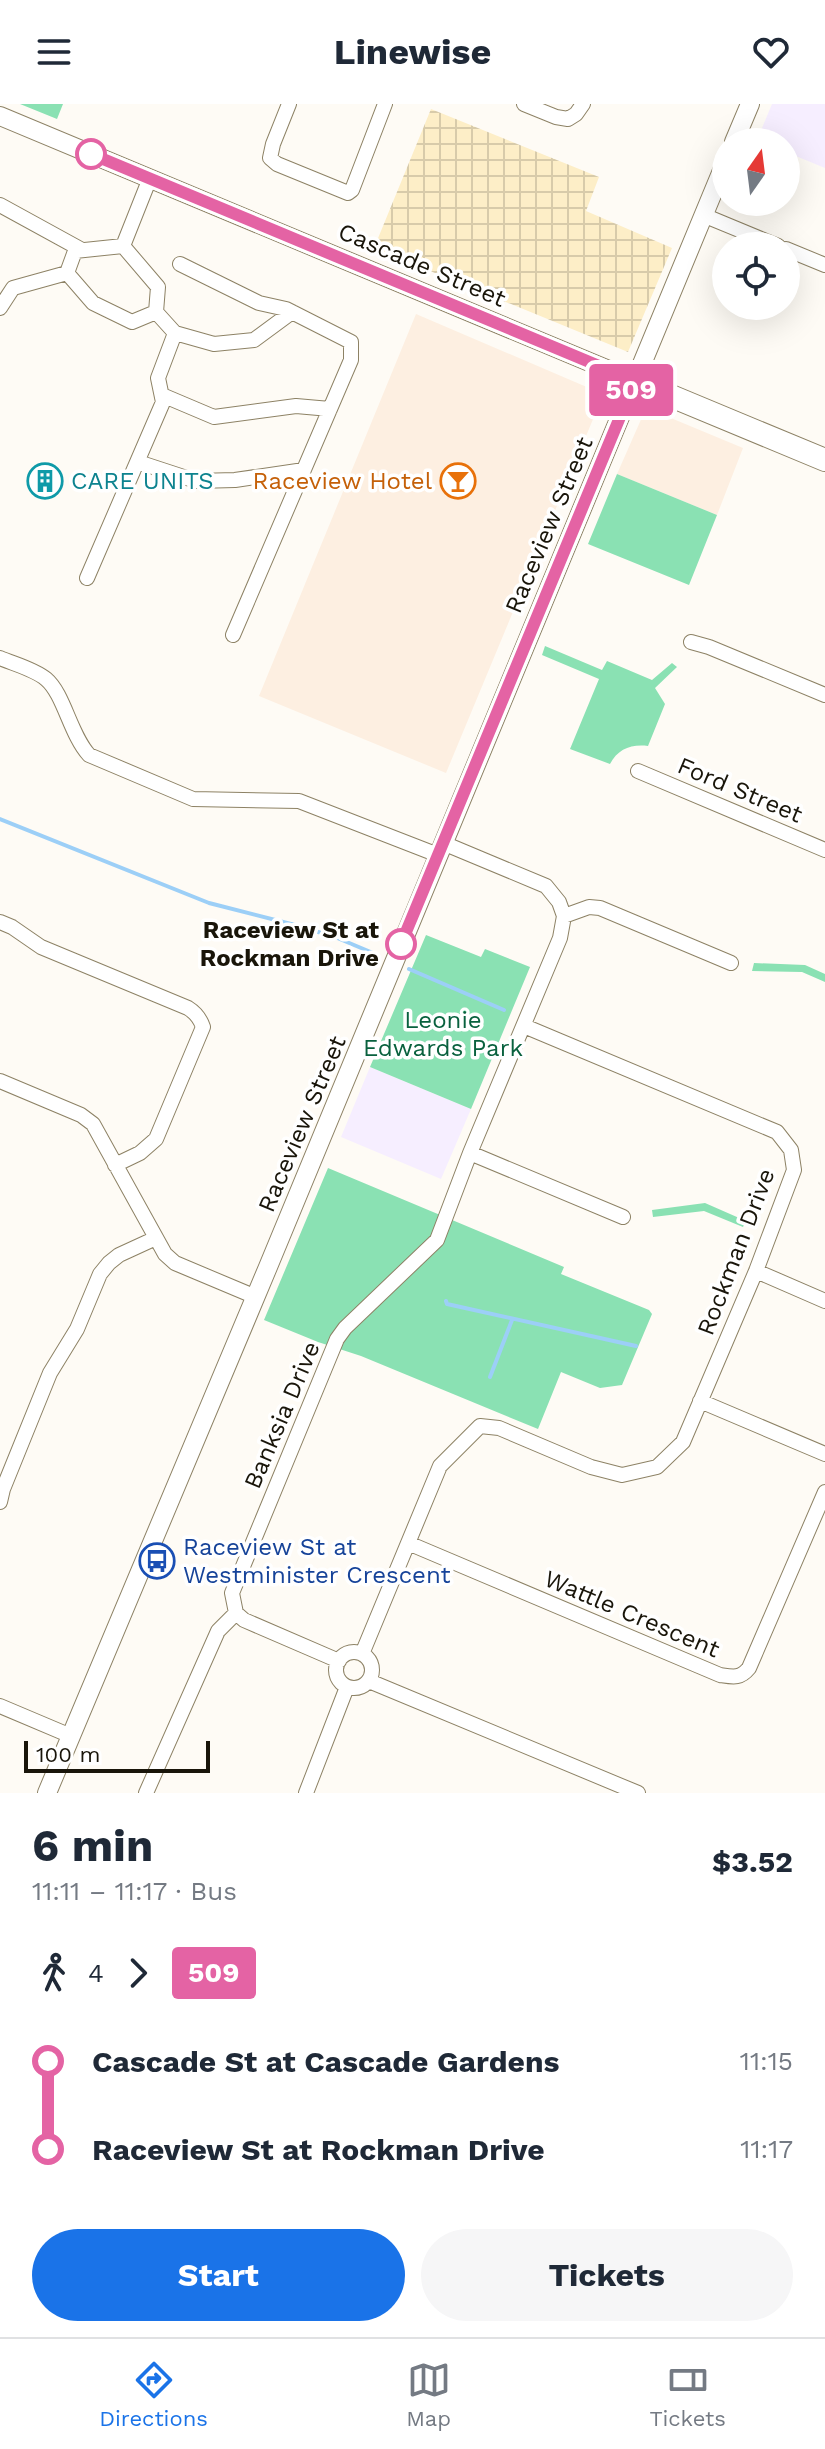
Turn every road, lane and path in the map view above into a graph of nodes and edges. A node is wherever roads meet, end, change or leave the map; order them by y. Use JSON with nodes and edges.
{"nodes":[{"id":1,"x":289,"y":104,"type":"edge"},
{"id":2,"x":385,"y":104,"type":"edge"},
{"id":3,"x":524,"y":104,"type":"edge"},
{"id":4,"x":583,"y":104,"type":"edge"},
{"id":5,"x":750,"y":104,"type":"edge"},
{"id":6,"x":0,"y":116,"type":"edge"},
{"id":7,"x":740,"y":128,"type":"edge"},
{"id":8,"x":150,"y":178,"type":"junction"},
{"id":9,"x":712,"y":194,"type":"edge"},
{"id":10,"x":0,"y":205,"type":"edge"},
{"id":11,"x":703,"y":215,"type":"junction"},
{"id":12,"x":744,"y":232,"type":"edge"},
{"id":13,"x":123,"y":246,"type":"junction"},
{"id":14,"x":82,"y":250,"type":"junction"},
{"id":15,"x":800,"y":255,"type":"edge"},
{"id":16,"x":180,"y":264,"type":"dead end"},
{"id":17,"x":825,"y":265,"type":"edge"},
{"id":18,"x":67,"y":273,"type":"junction"},
{"id":19,"x":4,"y":289,"type":"edge"},
{"id":20,"x":0,"y":308,"type":"edge"},
{"id":21,"x":156,"y":312,"type":"junction"},
{"id":22,"x":292,"y":312,"type":"junction"},
{"id":23,"x":175,"y":333,"type":"junction"},
{"id":24,"x":635,"y":381,"type":"junction"},
{"id":25,"x":162,"y":395,"type":"junction"},
{"id":26,"x":330,"y":409,"type":"junction"},
{"id":27,"x":825,"y":460,"type":"edge"},
{"id":28,"x":138,"y":462,"type":"junction"},
{"id":29,"x":304,"y":470,"type":"junction"},
{"id":30,"x":87,"y":578,"type":"dead end"},
{"id":31,"x":233,"y":635,"type":"dead end"},
{"id":32,"x":691,"y":642,"type":"dead end"},
{"id":33,"x":0,"y":658,"type":"edge"},
{"id":34,"x":825,"y":695,"type":"edge"},
{"id":35,"x":638,"y":771,"type":"dead end"},
{"id":36,"x":440,"y":849,"type":"junction"},
{"id":37,"x":825,"y":850,"type":"edge"},
{"id":38,"x":564,"y":916,"type":"junction"},
{"id":39,"x":0,"y":922,"type":"edge"},
{"id":40,"x":731,"y":963,"type":"dead end"},
{"id":41,"x":524,"y":1026,"type":"junction"},
{"id":42,"x":0,"y":1081,"type":"edge"},
{"id":43,"x":470,"y":1153,"type":"junction"},
{"id":44,"x":115,"y":1165,"type":"junction"},
{"id":45,"x":623,"y":1217,"type":"dead end"},
{"id":46,"x":156,"y":1238,"type":"junction"},
{"id":47,"x":756,"y":1271,"type":"junction"},
{"id":48,"x":256,"y":1297,"type":"junction"},
{"id":49,"x":825,"y":1301,"type":"edge"},
{"id":50,"x":700,"y":1401,"type":"junction"},
{"id":51,"x":0,"y":1451,"type":"edge"},
{"id":52,"x":825,"y":1454,"type":"edge"},
{"id":53,"x":15,"y":1457,"type":"junction"},
{"id":54,"x":825,"y":1492,"type":"edge"},
{"id":55,"x":0,"y":1502,"type":"edge"},
{"id":56,"x":408,"y":1543,"type":"junction"},
{"id":57,"x":236,"y":1613,"type":"junction"},
{"id":58,"x":362,"y":1654,"type":"junction"},
{"id":59,"x":339,"y":1661,"type":"junction"},
{"id":60,"x":369,"y":1681,"type":"junction"},
{"id":61,"x":347,"y":1687,"type":"junction"},
{"id":62,"x":0,"y":1706,"type":"edge"},
{"id":63,"x":71,"y":1736,"type":"junction"},
{"id":64,"x":47,"y":1793,"type":"edge"},
{"id":65,"x":146,"y":1793,"type":"edge"},
{"id":66,"x":306,"y":1793,"type":"edge"},
{"id":67,"x":638,"y":1793,"type":"edge"}],
"edges":[{"from":1,"to":2,"type":"street"},
{"from":3,"to":4,"type":"street"},
{"from":5,"to":7,"type":"street"},
{"from":6,"to":8,"type":"street","name":"Cascade Street"},
{"from":8,"to":13,"type":"street"},
{"from":8,"to":24,"type":"street","name":"Cascade Street"},
{"from":9,"to":11,"type":"street","name":"Raceview Street"},
{"from":10,"to":14,"type":"street"},
{"from":11,"to":12,"type":"street"},
{"from":11,"to":24,"type":"street","name":"Raceview Street"},
{"from":13,"to":14,"type":"street"},
{"from":13,"to":21,"type":"street"},
{"from":14,"to":18,"type":"street"},
{"from":15,"to":17,"type":"street"},
{"from":16,"to":22,"type":"street"},
{"from":18,"to":19,"type":"street"},
{"from":18,"to":21,"type":"street"},
{"from":19,"to":20,"type":"street"},
{"from":21,"to":23,"type":"street"},
{"from":22,"to":23,"type":"street"},
{"from":22,"to":26,"type":"street"},
{"from":23,"to":25,"type":"street"},
{"from":24,"to":27,"type":"main road","name":"Cascade Street"},
{"from":24,"to":36,"type":"street","name":"Raceview Street"},
{"from":25,"to":26,"type":"street"},
{"from":25,"to":28,"type":"street"},
{"from":26,"to":29,"type":"street"},
{"from":28,"to":29,"type":"street"},
{"from":28,"to":30,"type":"street"},
{"from":29,"to":31,"type":"street"},
{"from":32,"to":34,"type":"street"},
{"from":33,"to":36,"type":"street"},
{"from":35,"to":37,"type":"street","name":"Ford Street"},
{"from":36,"to":38,"type":"street"},
{"from":36,"to":48,"type":"street","name":"Raceview Street"},
{"from":38,"to":40,"type":"street"},
{"from":38,"to":41,"type":"street"},
{"from":39,"to":44,"type":"street"},
{"from":41,"to":43,"type":"street","name":"Banksia Drive"},
{"from":41,"to":47,"type":"street","name":"Rockman Drive"},
{"from":42,"to":44,"type":"street"},
{"from":43,"to":45,"type":"street"},
{"from":43,"to":57,"type":"street","name":"Banksia Drive"},
{"from":44,"to":46,"type":"street"},
{"from":46,"to":48,"type":"street"},
{"from":46,"to":53,"type":"street"},
{"from":47,"to":49,"type":"street"},
{"from":47,"to":50,"type":"street","name":"Rockman Drive"},
{"from":48,"to":63,"type":"street","name":"Raceview Street"},
{"from":50,"to":52,"type":"street"},
{"from":50,"to":56,"type":"street","name":"Rockman Drive"},
{"from":51,"to":53,"type":"street"},
{"from":53,"to":55,"type":"street"},
{"from":54,"to":56,"type":"street","name":"Wattle Crescent"},
{"from":56,"to":58,"type":"street","name":"Rockman Drive"},
{"from":57,"to":59,"type":"street"},
{"from":57,"to":65,"type":"street"},
{"from":58,"to":59,"type":"street"},
{"from":58,"to":60,"type":"street"},
{"from":59,"to":61,"type":"street"},
{"from":60,"to":61,"type":"street"},
{"from":60,"to":67,"type":"street"},
{"from":61,"to":66,"type":"street"},
{"from":62,"to":63,"type":"street"},
{"from":63,"to":64,"type":"street","name":"Raceview Street"}]}
